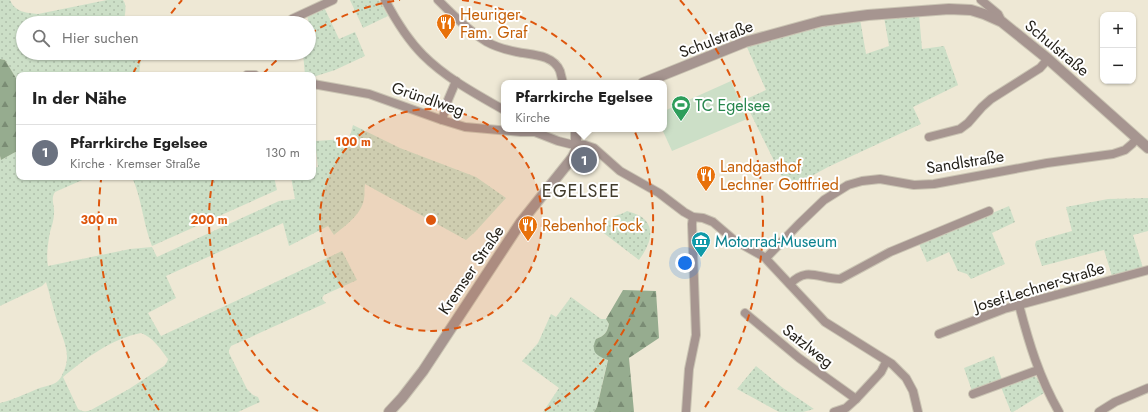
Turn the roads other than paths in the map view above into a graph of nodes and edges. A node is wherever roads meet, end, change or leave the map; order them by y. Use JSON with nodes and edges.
{"nodes":[{"id":1,"x":333,"y":0,"type":"edge"},
{"id":2,"x":385,"y":0,"type":"edge"},
{"id":3,"x":438,"y":0,"type":"edge"},
{"id":4,"x":981,"y":0,"type":"edge"},
{"id":5,"x":298,"y":16,"type":"edge"},
{"id":6,"x":1002,"y":22,"type":"junction"},
{"id":7,"x":1048,"y":59,"type":"junction"},
{"id":8,"x":562,"y":80,"type":"edge"},
{"id":9,"x":650,"y":80,"type":"edge"},
{"id":10,"x":456,"y":81,"type":"junction"},
{"id":11,"x":316,"y":85,"type":"edge"},
{"id":12,"x":501,"y":108,"type":"edge"},
{"id":13,"x":442,"y":120,"type":"junction"},
{"id":14,"x":501,"y":130,"type":"edge"},
{"id":15,"x":536,"y":132,"type":"edge"},
{"id":16,"x":576,"y":132,"type":"edge"},
{"id":17,"x":929,"y":137,"type":"dead end"},
{"id":18,"x":1137,"y":138,"type":"junction"},
{"id":19,"x":576,"y":145,"type":"junction"},
{"id":20,"x":1148,"y":148,"type":"edge"},
{"id":21,"x":989,"y":211,"type":"dead end"},
{"id":22,"x":693,"y":216,"type":"junction"},
{"id":23,"x":766,"y":258,"type":"junction"},
{"id":24,"x":1148,"y":270,"type":"edge"},
{"id":25,"x":790,"y":284,"type":"junction"},
{"id":26,"x":1019,"y":305,"type":"junction"},
{"id":27,"x":744,"y":313,"type":"dead end"},
{"id":28,"x":940,"y":334,"type":"dead end"},
{"id":29,"x":886,"y":362,"type":"junction"},
{"id":30,"x":1038,"y":370,"type":"junction"},
{"id":31,"x":1148,"y":388,"type":"edge"},
{"id":32,"x":973,"y":394,"type":"dead end"},
{"id":33,"x":856,"y":399,"type":"junction"},
{"id":34,"x":389,"y":412,"type":"edge"},
{"id":35,"x":686,"y":412,"type":"edge"},
{"id":36,"x":834,"y":412,"type":"edge"},
{"id":37,"x":918,"y":412,"type":"edge"},
{"id":38,"x":1059,"y":412,"type":"edge"},
{"id":39,"x":1099,"y":412,"type":"edge"}],
"edges":[{"from":1,"to":5,"type":"street"},
{"from":2,"to":10,"type":"street"},
{"from":3,"to":8,"type":"street"},
{"from":4,"to":6,"type":"street"},
{"from":6,"to":7,"type":"street","name":"Schulstraße"},
{"from":6,"to":9,"type":"street","name":"Schulstraße"},
{"from":7,"to":17,"type":"street"},
{"from":7,"to":18,"type":"street","name":"Schulstraße"},
{"from":10,"to":12,"type":"street"},
{"from":10,"to":13,"type":"street"},
{"from":11,"to":13,"type":"street","name":"Gründlweg"},
{"from":13,"to":14,"type":"street","name":"Gründlweg"},
{"from":15,"to":19,"type":"street","name":"Gründlweg"},
{"from":16,"to":19,"type":"street"},
{"from":18,"to":20,"type":"street"},
{"from":18,"to":23,"type":"street","name":"Sandlstraße"},
{"from":19,"to":22,"type":"street"},
{"from":19,"to":34,"type":"street","name":"Kremser Straße"},
{"from":21,"to":25,"type":"street"},
{"from":22,"to":23,"type":"street"},
{"from":22,"to":35,"type":"street"},
{"from":23,"to":25,"type":"street"},
{"from":24,"to":26,"type":"street","name":"Josef-Lechner-Straße"},
{"from":25,"to":29,"type":"street"},
{"from":26,"to":28,"type":"street","name":"Josef-Lechner-Straße"},
{"from":26,"to":30,"type":"street"},
{"from":27,"to":33,"type":"street","name":"Satzlweg"},
{"from":29,"to":33,"type":"street"},
{"from":29,"to":37,"type":"street"},
{"from":30,"to":32,"type":"street"},
{"from":30,"to":38,"type":"street"},
{"from":31,"to":39,"type":"street"},
{"from":33,"to":36,"type":"street"}]}
